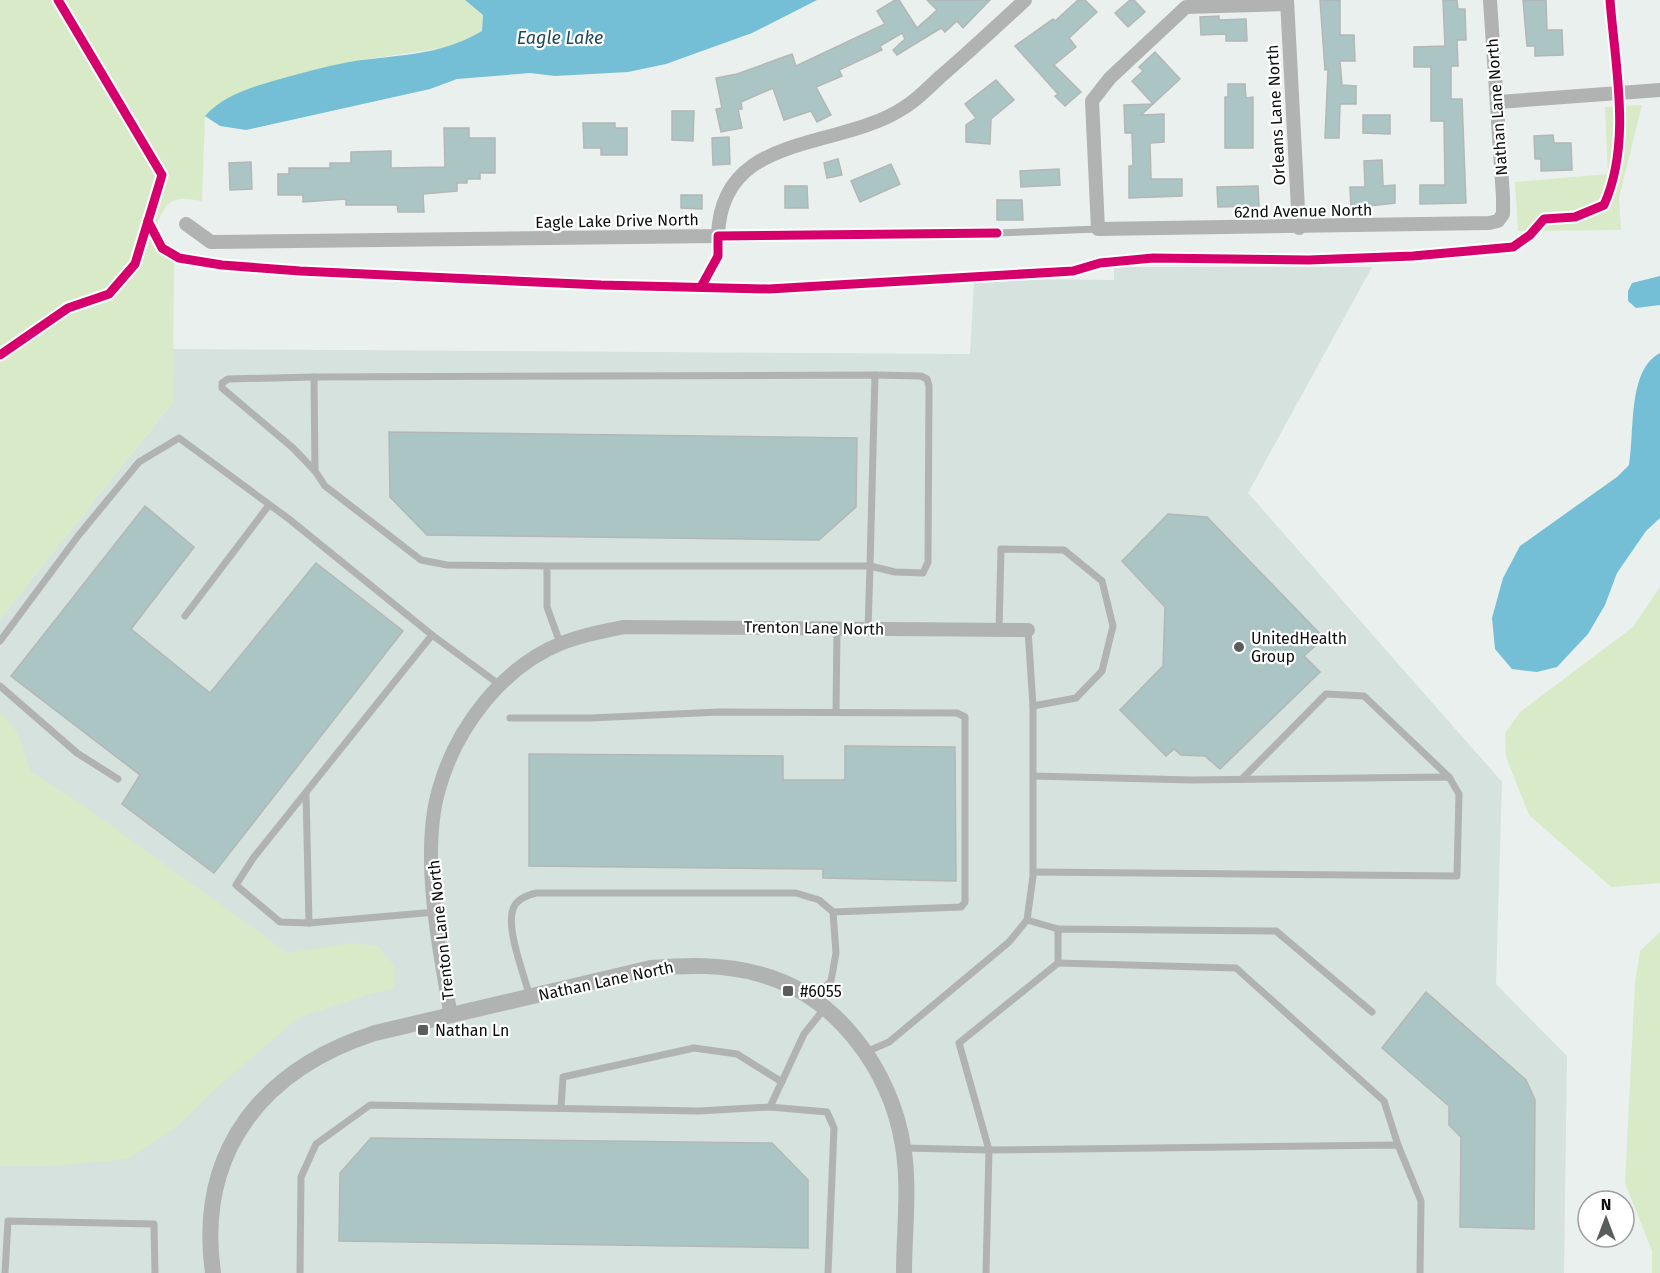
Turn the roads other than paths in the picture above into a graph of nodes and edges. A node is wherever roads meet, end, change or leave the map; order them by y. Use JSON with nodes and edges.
{"nodes":[{"id":1,"x":1025,"y":0,"type":"edge"},
{"id":2,"x":1490,"y":0,"type":"edge"},
{"id":3,"x":1287,"y":2,"type":"edge"},
{"id":4,"x":1660,"y":90,"type":"edge"},
{"id":5,"x":1497,"y":102,"type":"junction"},
{"id":6,"x":1503,"y":214,"type":"joint"},
{"id":7,"x":186,"y":224,"type":"dead end"},
{"id":8,"x":1299,"y":228,"type":"junction"},
{"id":9,"x":1098,"y":229,"type":"junction"},
{"id":10,"x":997,"y":233,"type":"dead end"},
{"id":11,"x":875,"y":375,"type":"junction"},
{"id":12,"x":314,"y":377,"type":"junction"},
{"id":13,"x":315,"y":471,"type":"junction"},
{"id":14,"x":269,"y":504,"type":"junction"},
{"id":15,"x":547,"y":566,"type":"junction"},
{"id":16,"x":870,"y":566,"type":"junction"},
{"id":17,"x":185,"y":616,"type":"dead end"},
{"id":18,"x":837,"y":629,"type":"junction"},
{"id":19,"x":868,"y":629,"type":"junction"},
{"id":20,"x":999,"y":630,"type":"junction"},
{"id":21,"x":1028,"y":630,"type":"joint"},
{"id":22,"x":432,"y":635,"type":"junction"},
{"id":23,"x":0,"y":640,"type":"edge"},
{"id":24,"x":560,"y":643,"type":"junction"},
{"id":25,"x":0,"y":686,"type":"edge"},
{"id":26,"x":500,"y":686,"type":"junction"},
{"id":27,"x":1033,"y":706,"type":"junction"},
{"id":28,"x":836,"y":712,"type":"junction"},
{"id":29,"x":510,"y":718,"type":"dead end"},
{"id":30,"x":1033,"y":776,"type":"junction"},
{"id":31,"x":1449,"y":777,"type":"junction"},
{"id":32,"x":118,"y":779,"type":"dead end"},
{"id":33,"x":1242,"y":779,"type":"junction"},
{"id":34,"x":306,"y":793,"type":"junction"},
{"id":35,"x":1033,"y":872,"type":"junction"},
{"id":36,"x":436,"y":912,"type":"junction"},
{"id":37,"x":833,"y":912,"type":"junction"},
{"id":38,"x":1027,"y":920,"type":"junction"},
{"id":39,"x":309,"y":923,"type":"junction"},
{"id":40,"x":1058,"y":929,"type":"junction"},
{"id":41,"x":1058,"y":963,"type":"junction"},
{"id":42,"x":530,"y":997,"type":"junction"},
{"id":43,"x":818,"y":1004,"type":"junction"},
{"id":44,"x":1372,"y":1012,"type":"dead end"},
{"id":45,"x":451,"y":1016,"type":"junction"},
{"id":46,"x":866,"y":1052,"type":"junction"},
{"id":47,"x":782,"y":1082,"type":"junction"},
{"id":48,"x":770,"y":1107,"type":"junction"},
{"id":49,"x":561,"y":1108,"type":"junction"},
{"id":50,"x":1398,"y":1145,"type":"junction"},
{"id":51,"x":904,"y":1148,"type":"junction"},
{"id":52,"x":989,"y":1150,"type":"junction"},
{"id":53,"x":5,"y":1273,"type":"edge"},
{"id":54,"x":155,"y":1273,"type":"edge"},
{"id":55,"x":213,"y":1273,"type":"edge"},
{"id":56,"x":300,"y":1273,"type":"edge"},
{"id":57,"x":828,"y":1273,"type":"edge"},
{"id":58,"x":904,"y":1273,"type":"edge"},
{"id":59,"x":987,"y":1273,"type":"edge"},
{"id":60,"x":1420,"y":1273,"type":"edge"}],
"edges":[{"from":1,"to":7,"type":"street","name":"Eagle Lake Drive North"},
{"from":2,"to":5,"type":"street","name":"Nathan Lane North"},
{"from":3,"to":8,"type":"street","name":"Orleans Lane North"},
{"from":3,"to":9,"type":"street"},
{"from":4,"to":5,"type":"street"},
{"from":5,"to":6,"type":"street","name":"Nathan Lane North"},
{"from":6,"to":8,"type":"street","name":"62nd Avenue North"},
{"from":8,"to":9,"type":"street","name":"62nd Avenue North"},
{"from":9,"to":10,"type":"lane"},
{"from":11,"to":12,"type":"lane"},
{"from":11,"to":16,"type":"lane"},
{"from":11,"to":16,"type":"lane"},
{"from":12,"to":13,"type":"lane"},
{"from":12,"to":13,"type":"lane"},
{"from":13,"to":15,"type":"lane"},
{"from":14,"to":17,"type":"lane"},
{"from":14,"to":22,"type":"lane"},
{"from":14,"to":23,"type":"lane"},
{"from":15,"to":16,"type":"lane"},
{"from":15,"to":24,"type":"lane"},
{"from":16,"to":19,"type":"lane"},
{"from":18,"to":19,"type":"street","name":"Trenton Lane North"},
{"from":18,"to":24,"type":"street","name":"Trenton Lane North"},
{"from":18,"to":28,"type":"lane"},
{"from":19,"to":20,"type":"street","name":"Trenton Lane North"},
{"from":20,"to":21,"type":"street","name":"Trenton Lane North"},
{"from":20,"to":27,"type":"lane"},
{"from":21,"to":27,"type":"lane"},
{"from":22,"to":26,"type":"lane"},
{"from":22,"to":34,"type":"lane"},
{"from":24,"to":26,"type":"street","name":"Trenton Lane North"},
{"from":25,"to":32,"type":"lane"},
{"from":26,"to":36,"type":"street","name":"Trenton Lane North"},
{"from":27,"to":30,"type":"lane"},
{"from":28,"to":29,"type":"lane"},
{"from":28,"to":37,"type":"lane"},
{"from":30,"to":33,"type":"lane"},
{"from":30,"to":35,"type":"lane"},
{"from":31,"to":33,"type":"lane"},
{"from":31,"to":33,"type":"lane"},
{"from":31,"to":35,"type":"lane"},
{"from":34,"to":39,"type":"lane"},
{"from":34,"to":39,"type":"lane"},
{"from":35,"to":38,"type":"lane"},
{"from":36,"to":39,"type":"lane"},
{"from":36,"to":45,"type":"street","name":"Trenton Lane North"},
{"from":37,"to":42,"type":"lane"},
{"from":37,"to":43,"type":"lane"},
{"from":38,"to":40,"type":"lane"},
{"from":38,"to":46,"type":"lane"},
{"from":40,"to":41,"type":"lane"},
{"from":40,"to":44,"type":"lane"},
{"from":41,"to":50,"type":"lane"},
{"from":41,"to":52,"type":"lane"},
{"from":42,"to":43,"type":"street","name":"Nathan Lane North"},
{"from":42,"to":45,"type":"street","name":"Nathan Lane North"},
{"from":43,"to":46,"type":"street","name":"Nathan Lane North"},
{"from":43,"to":47,"type":"lane"},
{"from":45,"to":55,"type":"street","name":"Trenton Lane North"},
{"from":46,"to":51,"type":"street","name":"Nathan Lane North"},
{"from":47,"to":48,"type":"lane"},
{"from":47,"to":49,"type":"lane"},
{"from":48,"to":49,"type":"lane"},
{"from":48,"to":57,"type":"lane"},
{"from":49,"to":56,"type":"lane"},
{"from":50,"to":52,"type":"lane"},
{"from":50,"to":60,"type":"lane"},
{"from":51,"to":52,"type":"lane"},
{"from":51,"to":58,"type":"street","name":"Nathan Lane North"},
{"from":52,"to":59,"type":"lane"},
{"from":53,"to":54,"type":"lane"}]}
